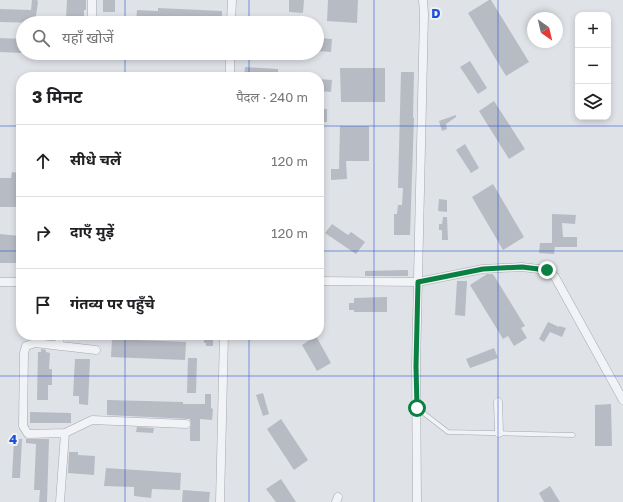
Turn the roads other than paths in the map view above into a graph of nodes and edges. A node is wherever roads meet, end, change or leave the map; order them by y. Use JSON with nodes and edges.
{"nodes":[{"id":1,"x":92,"y":0,"type":"edge"},
{"id":2,"x":232,"y":0,"type":"edge"},
{"id":3,"x":423,"y":0,"type":"edge"},
{"id":4,"x":92,"y":15,"type":"dead end"},
{"id":5,"x":231,"y":16,"type":"edge"},
{"id":6,"x":230,"y":60,"type":"edge"},
{"id":7,"x":230,"y":72,"type":"edge"},
{"id":8,"x":324,"y":281,"type":"edge"},
{"id":9,"x":0,"y":282,"type":"edge"},
{"id":10,"x":16,"y":282,"type":"edge"},
{"id":11,"x":418,"y":282,"type":"junction"},
{"id":12,"x":60,"y":340,"type":"edge"},
{"id":13,"x":224,"y":340,"type":"edge"},
{"id":14,"x":59,"y":346,"type":"junction"},
{"id":15,"x":96,"y":350,"type":"dead end"},
{"id":16,"x":623,"y":400,"type":"edge"},
{"id":17,"x":498,"y":402,"type":"dead end"},
{"id":18,"x":417,"y":408,"type":"junction"},
{"id":19,"x":186,"y":424,"type":"dead end"},
{"id":20,"x":65,"y":433,"type":"junction"},
{"id":21,"x":499,"y":433,"type":"junction"},
{"id":22,"x":573,"y":434,"type":"dead end"},
{"id":23,"x":60,"y":502,"type":"edge"},
{"id":24,"x":220,"y":502,"type":"edge"},
{"id":25,"x":417,"y":502,"type":"edge"}],
"edges":[{"from":1,"to":4,"type":"street"},
{"from":2,"to":5,"type":"street"},
{"from":3,"to":11,"type":"street"},
{"from":6,"to":7,"type":"street"},
{"from":8,"to":11,"type":"street"},
{"from":9,"to":10,"type":"street"},
{"from":11,"to":16,"type":"street"},
{"from":11,"to":18,"type":"street"},
{"from":12,"to":14,"type":"street"},
{"from":13,"to":24,"type":"street"},
{"from":14,"to":15,"type":"street"},
{"from":14,"to":20,"type":"street"},
{"from":17,"to":21,"type":"street"},
{"from":18,"to":21,"type":"lane"},
{"from":18,"to":25,"type":"street"},
{"from":19,"to":20,"type":"street"},
{"from":20,"to":23,"type":"street"},
{"from":21,"to":22,"type":"lane"}]}
